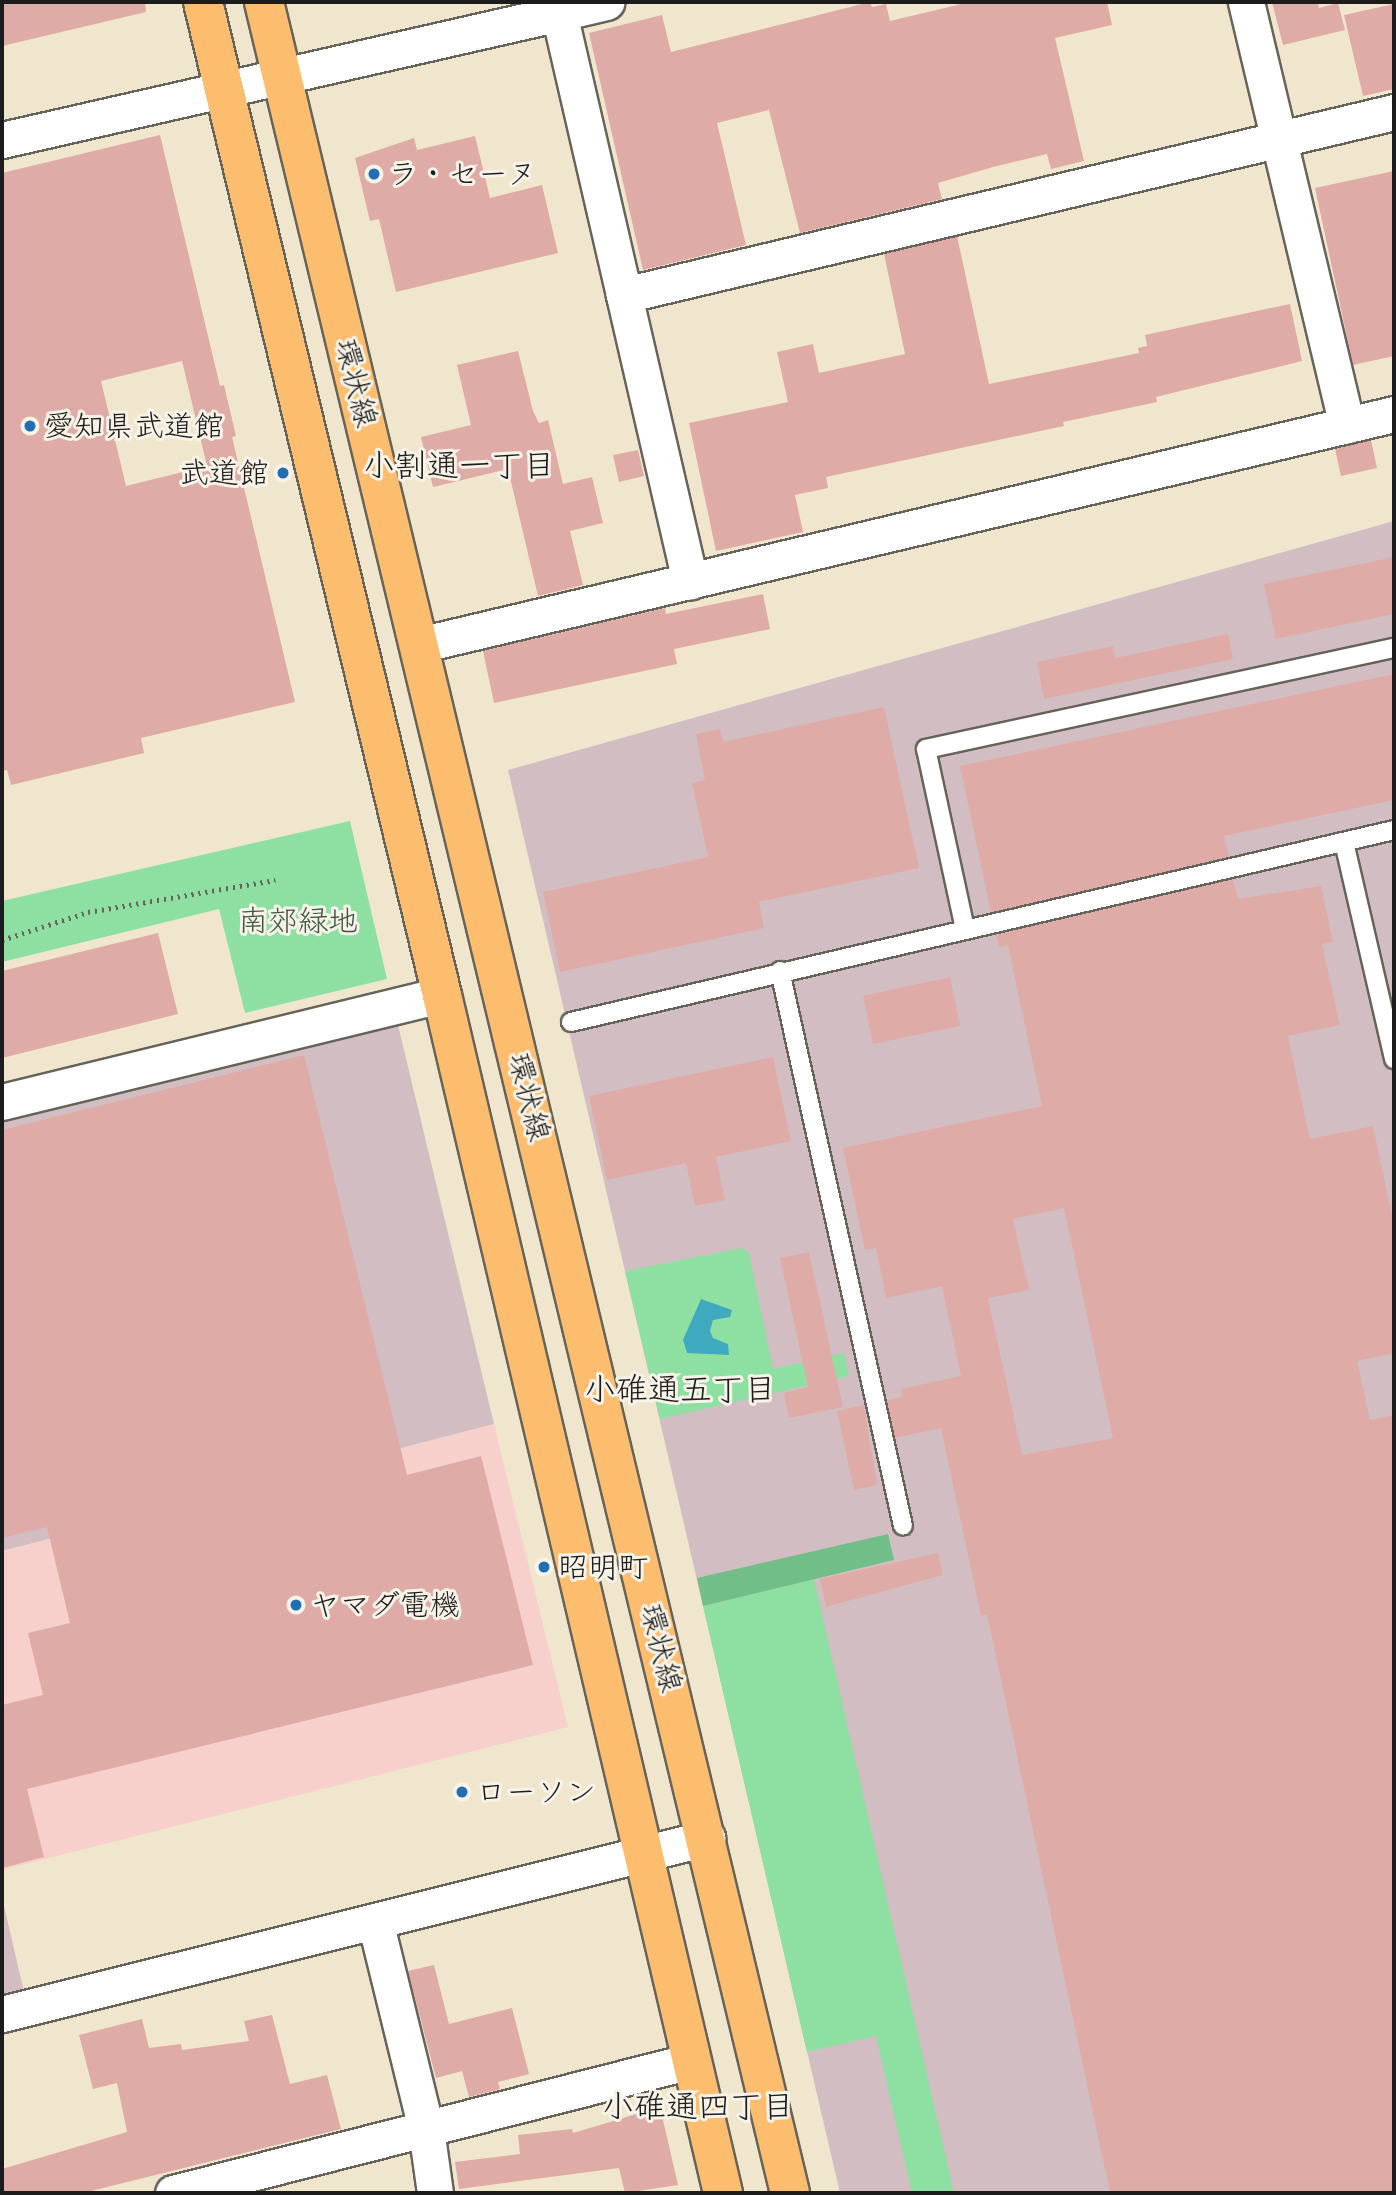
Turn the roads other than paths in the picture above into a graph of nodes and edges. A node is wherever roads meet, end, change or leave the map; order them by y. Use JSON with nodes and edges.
{"nodes":[{"id":1,"x":203,"y":2,"type":"edge"},
{"id":2,"x":264,"y":2,"type":"edge"},
{"id":3,"x":606,"y":2,"type":"edge"},
{"id":4,"x":1246,"y":2,"type":"edge"},
{"id":5,"x":553,"y":10,"type":"edge"},
{"id":6,"x":282,"y":79,"type":"junction"},
{"id":7,"x":224,"y":87,"type":"junction"},
{"id":8,"x":1394,"y":113,"type":"edge"},
{"id":9,"x":2,"y":140,"type":"edge"},
{"id":10,"x":1279,"y":140,"type":"junction"},
{"id":11,"x":624,"y":295,"type":"junction"},
{"id":12,"x":1394,"y":414,"type":"edge"},
{"id":13,"x":1347,"y":425,"type":"junction"},
{"id":14,"x":690,"y":582,"type":"junction"},
{"id":15,"x":419,"y":645,"type":"junction"},
{"id":16,"x":1394,"y":648,"type":"edge"},
{"id":17,"x":1394,"y":830,"type":"edge"},
{"id":18,"x":1344,"y":842,"type":"junction"},
{"id":19,"x":965,"y":929,"type":"junction"},
{"id":20,"x":780,"y":971,"type":"junction"},
{"id":21,"x":442,"y":995,"type":"junction"},
{"id":22,"x":571,"y":1022,"type":"dead end"},
{"id":23,"x":1394,"y":1059,"type":"edge"},
{"id":24,"x":2,"y":1102,"type":"edge"},
{"id":25,"x":902,"y":1526,"type":"dead end"},
{"id":26,"x":707,"y":1838,"type":"junction"},
{"id":27,"x":642,"y":1854,"type":"junction"},
{"id":28,"x":375,"y":1921,"type":"junction"},
{"id":29,"x":2,"y":2014,"type":"edge"},
{"id":30,"x":691,"y":2061,"type":"junction"},
{"id":31,"x":426,"y":2129,"type":"junction"},
{"id":32,"x":173,"y":2193,"type":"edge"},
{"id":33,"x":435,"y":2193,"type":"edge"},
{"id":34,"x":723,"y":2193,"type":"edge"},
{"id":35,"x":790,"y":2193,"type":"edge"}],
"edges":[{"from":1,"to":7,"type":"main road","name":"環状線"},
{"from":2,"to":6,"type":"main road","name":"環状線"},
{"from":3,"to":5,"type":"street"},
{"from":4,"to":10,"type":"street"},
{"from":5,"to":6,"type":"street"},
{"from":5,"to":11,"type":"street"},
{"from":6,"to":7,"type":"street"},
{"from":6,"to":15,"type":"main road","name":"環状線"},
{"from":7,"to":9,"type":"street"},
{"from":7,"to":21,"type":"main road","name":"環状線"},
{"from":8,"to":10,"type":"street"},
{"from":10,"to":11,"type":"street"},
{"from":10,"to":13,"type":"street"},
{"from":11,"to":14,"type":"street"},
{"from":12,"to":13,"type":"street"},
{"from":13,"to":14,"type":"street"},
{"from":14,"to":15,"type":"street"},
{"from":15,"to":26,"type":"main road","name":"環状線"},
{"from":16,"to":19,"type":"lane"},
{"from":17,"to":18,"type":"lane"},
{"from":18,"to":19,"type":"lane"},
{"from":18,"to":23,"type":"lane"},
{"from":19,"to":20,"type":"lane"},
{"from":20,"to":22,"type":"lane"},
{"from":20,"to":25,"type":"lane"},
{"from":21,"to":24,"type":"street"},
{"from":21,"to":27,"type":"main road","name":"環状線"},
{"from":26,"to":27,"type":"street"},
{"from":26,"to":35,"type":"main road","name":"環状線"},
{"from":27,"to":28,"type":"street"},
{"from":27,"to":30,"type":"main road","name":"環状線"},
{"from":28,"to":29,"type":"street"},
{"from":28,"to":31,"type":"street"},
{"from":30,"to":31,"type":"street"},
{"from":30,"to":34,"type":"main road","name":"環状線"},
{"from":31,"to":32,"type":"street"},
{"from":31,"to":33,"type":"street"}]}
